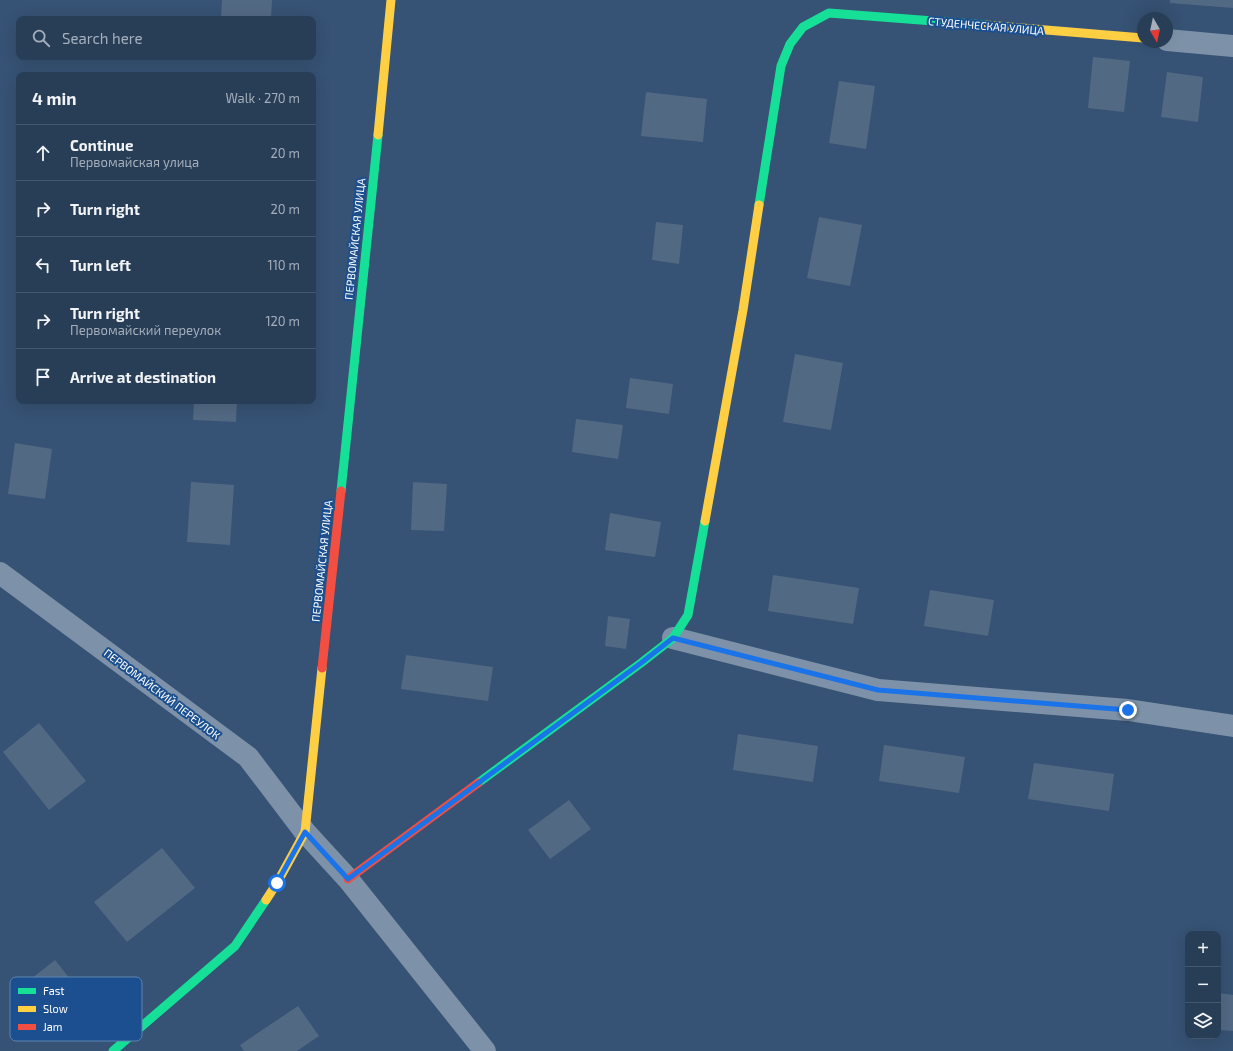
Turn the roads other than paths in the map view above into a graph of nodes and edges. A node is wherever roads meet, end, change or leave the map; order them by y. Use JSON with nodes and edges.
{"nodes":[{"id":1,"x":391,"y":0,"type":"edge"},
{"id":2,"x":1137,"y":38,"type":"edge"},
{"id":3,"x":1173,"y":41,"type":"edge"},
{"id":4,"x":1233,"y":46,"type":"edge"},
{"id":5,"x":0,"y":573,"type":"edge"},
{"id":6,"x":673,"y":638,"type":"junction"},
{"id":7,"x":1233,"y":726,"type":"edge"},
{"id":8,"x":305,"y":832,"type":"junction"},
{"id":9,"x":348,"y":879,"type":"junction"},
{"id":10,"x":142,"y":1026,"type":"edge"},
{"id":11,"x":125,"y":1041,"type":"edge"},
{"id":12,"x":113,"y":1051,"type":"edge"},
{"id":13,"x":485,"y":1051,"type":"edge"}],
"edges":[{"from":1,"to":8,"type":"street","name":"ПЕРВОМАЙСКАЯ УЛИЦА"},
{"from":2,"to":6,"type":"street","name":"СТУДЕНЧЕСКАЯ УЛИЦА"},
{"from":3,"to":4,"type":"street"},
{"from":5,"to":8,"type":"street","name":"ПЕРВОМАЙСКИЙ ПЕРЕУЛОК"},
{"from":6,"to":7,"type":"street"},
{"from":6,"to":9,"type":"street"},
{"from":8,"to":9,"type":"street","name":"ПЕРВОМАЙСКИЙ ПЕРЕУЛОК"},
{"from":8,"to":10,"type":"street","name":"ПЕРВОМАЙСКАЯ УЛИЦА"},
{"from":9,"to":13,"type":"street","name":"ПЕРВОМАЙСКИЙ ПЕРЕУЛОК"},
{"from":11,"to":12,"type":"street","name":"ПЕРВОМАЙСКАЯ УЛИЦА"}]}
